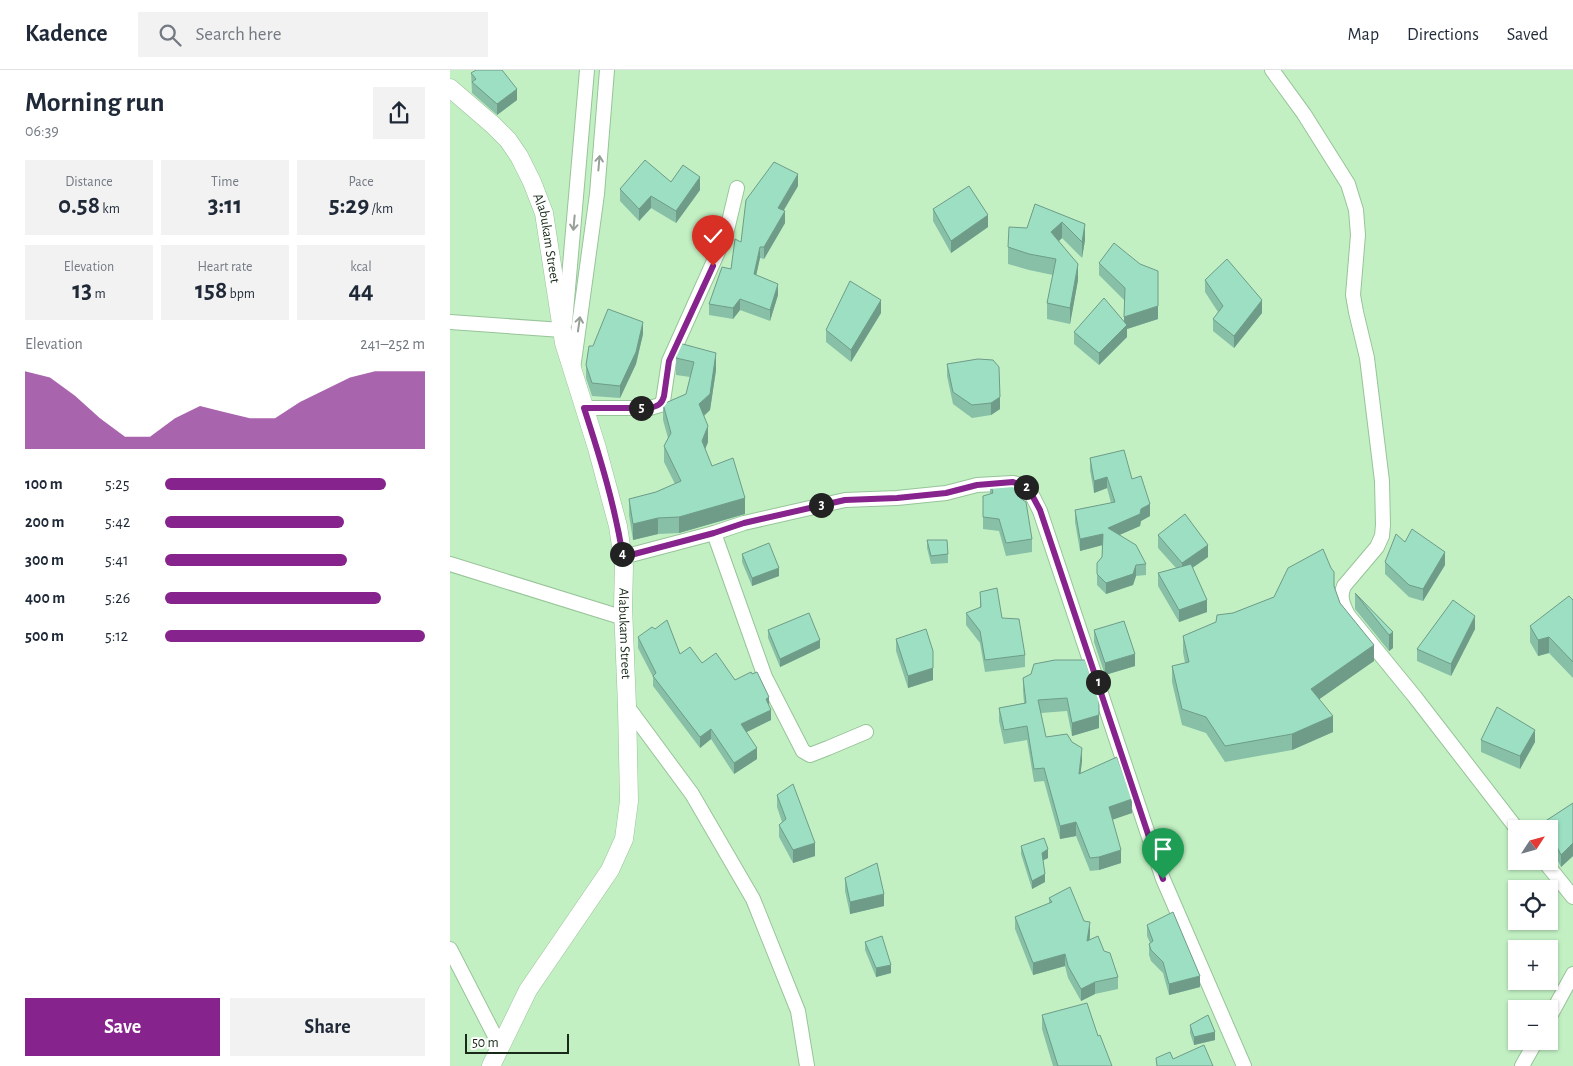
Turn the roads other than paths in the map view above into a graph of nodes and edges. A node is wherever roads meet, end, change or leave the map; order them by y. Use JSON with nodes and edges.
{"nodes":[{"id":1,"x":587,"y":70,"type":"edge"},
{"id":2,"x":607,"y":70,"type":"edge"},
{"id":3,"x":1272,"y":70,"type":"edge"},
{"id":4,"x":450,"y":88,"type":"edge"},
{"id":5,"x":737,"y":188,"type":"dead end"},
{"id":6,"x":450,"y":322,"type":"edge"},
{"id":7,"x":563,"y":337,"type":"junction"},
{"id":8,"x":573,"y":372,"type":"junction"},
{"id":9,"x":584,"y":408,"type":"junction"},
{"id":10,"x":714,"y":533,"type":"junction"},
{"id":11,"x":623,"y":557,"type":"junction"},
{"id":12,"x":450,"y":564,"type":"edge"},
{"id":13,"x":624,"y":618,"type":"junction"},
{"id":14,"x":628,"y":706,"type":"junction"},
{"id":15,"x":866,"y":732,"type":"dead end"},
{"id":16,"x":1509,"y":820,"type":"edge"},
{"id":17,"x":1551,"y":870,"type":"edge"},
{"id":18,"x":1573,"y":896,"type":"edge"},
{"id":19,"x":450,"y":949,"type":"edge"},
{"id":20,"x":1573,"y":974,"type":"edge"},
{"id":21,"x":1558,"y":1002,"type":"edge"},
{"id":22,"x":500,"y":1046,"type":"junction"},
{"id":23,"x":1531,"y":1050,"type":"edge"},
{"id":24,"x":491,"y":1066,"type":"edge"},
{"id":25,"x":807,"y":1066,"type":"edge"},
{"id":26,"x":1244,"y":1066,"type":"edge"},
{"id":27,"x":1522,"y":1066,"type":"edge"}],
"edges":[{"from":1,"to":7,"type":"street","one_way":true},
{"from":8,"to":2,"type":"street","one_way":true},
{"from":3,"to":16,"type":"street"},
{"from":4,"to":7,"type":"street","name":"Alabukam Street"},
{"from":5,"to":9,"type":"street"},
{"from":6,"to":7,"type":"street"},
{"from":7,"to":8,"type":"street","name":"Alabukam Street"},
{"from":8,"to":9,"type":"street","name":"Alabukam Street"},
{"from":9,"to":11,"type":"street","name":"Alabukam Street"},
{"from":10,"to":11,"type":"street"},
{"from":10,"to":15,"type":"street"},
{"from":10,"to":26,"type":"street"},
{"from":11,"to":13,"type":"street","name":"Alabukam Street"},
{"from":12,"to":13,"type":"street"},
{"from":13,"to":14,"type":"street","name":"Alabukam Street"},
{"from":14,"to":22,"type":"street","name":"Alabukam Street"},
{"from":14,"to":25,"type":"street"},
{"from":17,"to":18,"type":"street"},
{"from":19,"to":22,"type":"street"},
{"from":20,"to":21,"type":"street"},
{"from":22,"to":24,"type":"street","name":"Alabukam Street"},
{"from":23,"to":27,"type":"street"}]}
